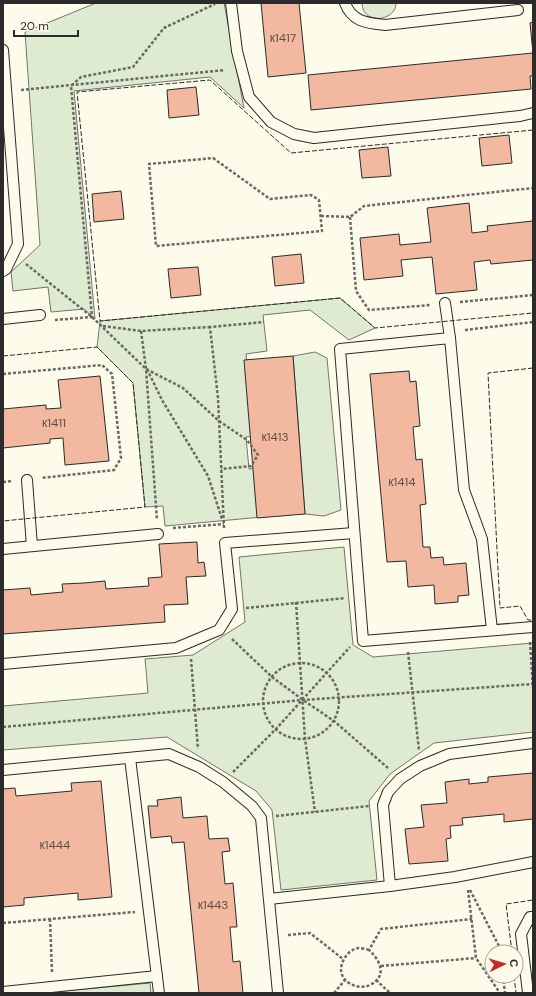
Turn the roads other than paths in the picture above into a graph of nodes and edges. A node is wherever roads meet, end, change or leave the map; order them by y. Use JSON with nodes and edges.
{"nodes":[{"id":1,"x":231,"y":3,"type":"edge"},
{"id":2,"x":345,"y":3,"type":"edge"},
{"id":3,"x":518,"y":10,"type":"dead end"},
{"id":4,"x":3,"y":50,"type":"edge"},
{"id":5,"x":533,"y":113,"type":"edge"},
{"id":6,"x":3,"y":271,"type":"edge"},
{"id":7,"x":446,"y":303,"type":"road end"},
{"id":8,"x":40,"y":316,"type":"road end"},
{"id":9,"x":3,"y":319,"type":"edge"},
{"id":10,"x":450,"y":338,"type":"junction"},
{"id":11,"x":26,"y":480,"type":"road end"},
{"id":12,"x":158,"y":532,"type":"road end"},
{"id":13,"x":354,"y":533,"type":"junction"},
{"id":14,"x":32,"y":546,"type":"junction"},
{"id":15,"x":3,"y":549,"type":"edge"},
{"id":16,"x":531,"y":627,"type":"edge"},
{"id":17,"x":492,"y":630,"type":"junction"},
{"id":18,"x":3,"y":664,"type":"edge"},
{"id":19,"x":533,"y":743,"type":"edge"},
{"id":20,"x":130,"y":758,"type":"junction"},
{"id":21,"x":3,"y":770,"type":"edge"},
{"id":22,"x":533,"y":862,"type":"edge"},
{"id":23,"x":390,"y":886,"type":"junction"},
{"id":24,"x":270,"y":898,"type":"junction"},
{"id":25,"x":533,"y":916,"type":"edge"},
{"id":26,"x":157,"y":976,"type":"junction"},
{"id":27,"x":3,"y":992,"type":"edge"},
{"id":28,"x":159,"y":993,"type":"edge"},
{"id":29,"x":278,"y":993,"type":"edge"},
{"id":30,"x":528,"y":993,"type":"edge"}],
"edges":[{"from":1,"to":5,"type":"lane"},
{"from":2,"to":3,"type":"lane"},
{"from":4,"to":6,"type":"lane"},
{"from":7,"to":10,"type":"lane"},
{"from":8,"to":9,"type":"lane"},
{"from":10,"to":13,"type":"lane"},
{"from":10,"to":17,"type":"lane"},
{"from":11,"to":14,"type":"lane"},
{"from":12,"to":14,"type":"lane"},
{"from":13,"to":17,"type":"lane"},
{"from":13,"to":18,"type":"lane"},
{"from":14,"to":15,"type":"lane"},
{"from":16,"to":17,"type":"lane"},
{"from":19,"to":23,"type":"lane"},
{"from":20,"to":21,"type":"lane"},
{"from":20,"to":24,"type":"lane"},
{"from":20,"to":26,"type":"lane"},
{"from":22,"to":23,"type":"lane"},
{"from":23,"to":24,"type":"lane"},
{"from":24,"to":29,"type":"lane"},
{"from":25,"to":30,"type":"lane"},
{"from":26,"to":27,"type":"lane"},
{"from":26,"to":28,"type":"lane"}]}
